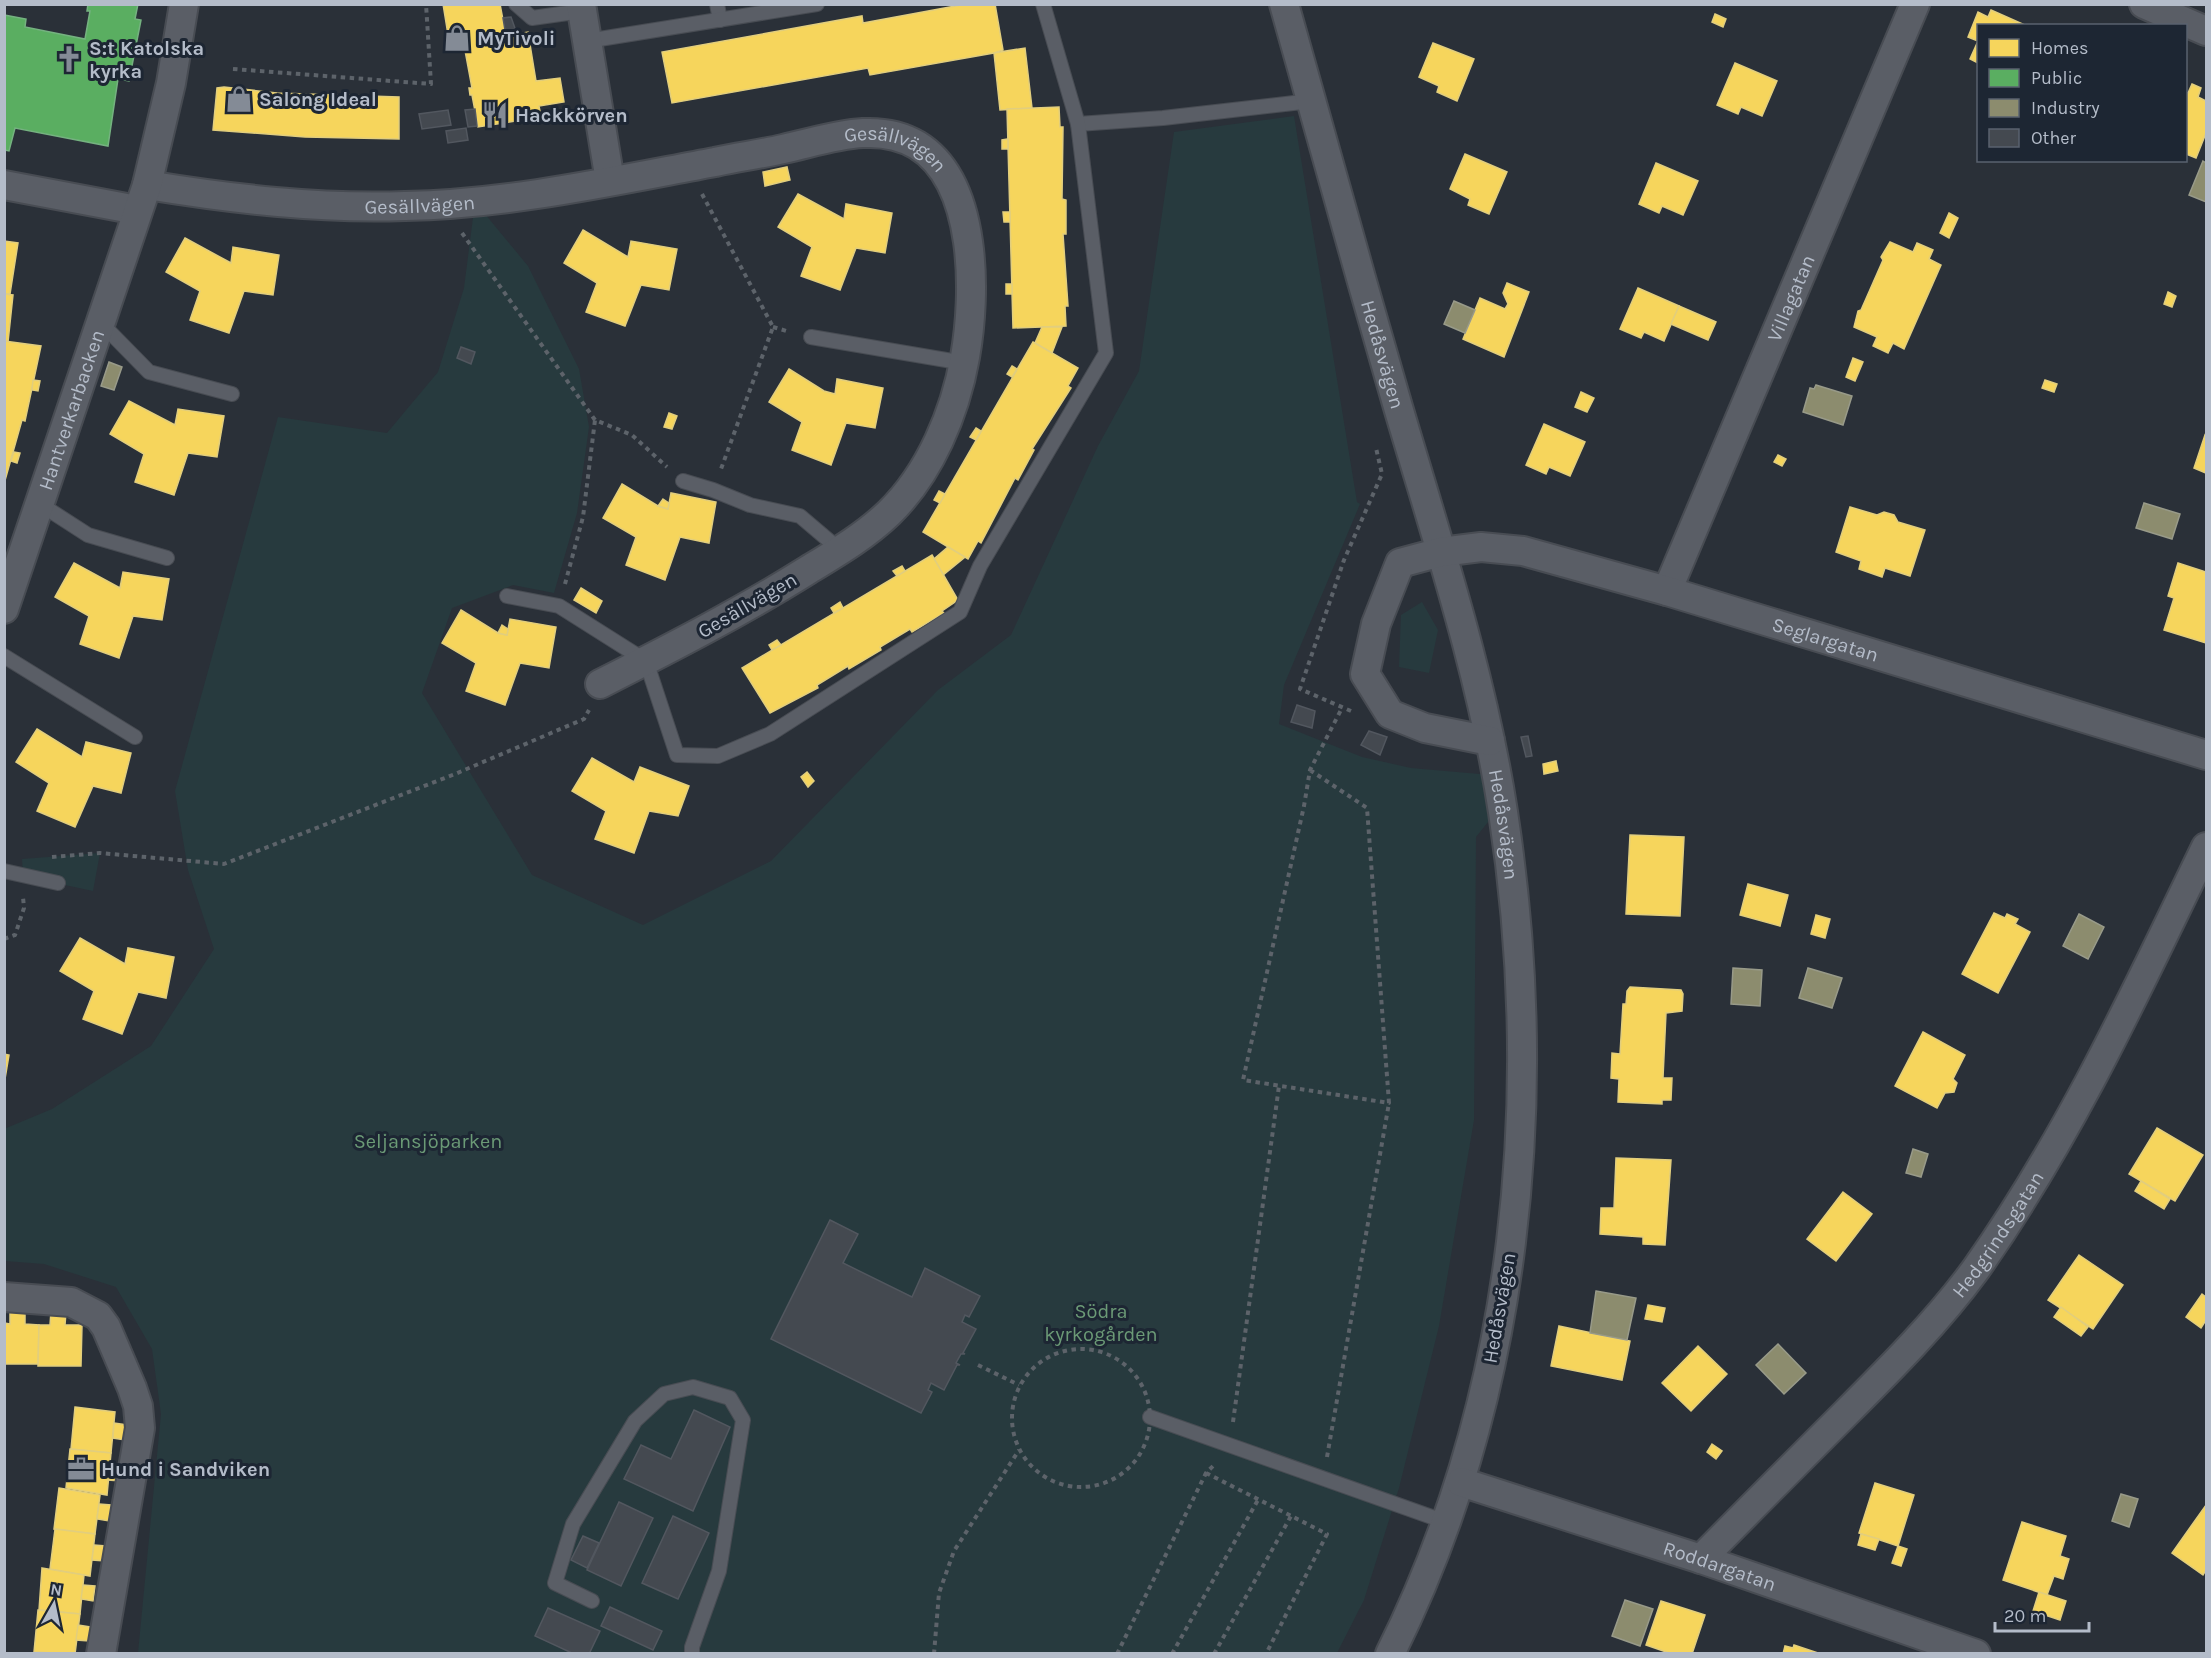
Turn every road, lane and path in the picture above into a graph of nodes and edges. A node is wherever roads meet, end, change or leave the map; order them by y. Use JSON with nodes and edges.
{"nodes":[{"id":1,"x":184,"y":4,"type":"edge"},
{"id":2,"x":426,"y":4,"type":"edge"},
{"id":3,"x":516,"y":4,"type":"edge"},
{"id":4,"x":717,"y":4,"type":"edge"},
{"id":5,"x":817,"y":4,"type":"edge"},
{"id":6,"x":1043,"y":4,"type":"edge"},
{"id":7,"x":1284,"y":4,"type":"edge"},
{"id":8,"x":1915,"y":4,"type":"edge"},
{"id":9,"x":2144,"y":4,"type":"edge"},
{"id":10,"x":582,"y":8,"type":"edge"},
{"id":11,"x":720,"y":20,"type":"junction"},
{"id":12,"x":2206,"y":31,"type":"edge"},
{"id":13,"x":587,"y":41,"type":"junction"},
{"id":14,"x":233,"y":69,"type":"dead end"},
{"id":15,"x":1311,"y":101,"type":"junction"},
{"id":16,"x":1078,"y":124,"type":"junction"},
{"id":17,"x":698,"y":165,"type":"junction"},
{"id":18,"x":610,"y":181,"type":"junction"},
{"id":19,"x":4,"y":185,"type":"edge"},
{"id":20,"x":142,"y":197,"type":"junction"},
{"id":21,"x":458,"y":203,"type":"junction"},
{"id":22,"x":100,"y":322,"type":"junction"},
{"id":23,"x":810,"y":337,"type":"dead end"},
{"id":24,"x":964,"y":363,"type":"junction"},
{"id":25,"x":232,"y":394,"type":"dead end"},
{"id":26,"x":595,"y":420,"type":"junction"},
{"id":27,"x":1374,"y":441,"type":"dead end"},
{"id":28,"x":683,"y":481,"type":"joint"},
{"id":29,"x":713,"y":490,"type":"junction"},
{"id":30,"x":40,"y":504,"type":"junction"},
{"id":31,"x":840,"y":550,"type":"junction"},
{"id":32,"x":1441,"y":552,"type":"junction"},
{"id":33,"x":167,"y":558,"type":"dead end"},
{"id":34,"x":1667,"y":591,"type":"junction"},
{"id":35,"x":507,"y":596,"type":"dead end"},
{"id":36,"x":559,"y":606,"type":"junction"},
{"id":37,"x":4,"y":609,"type":"edge"},
{"id":38,"x":4,"y":656,"type":"edge"},
{"id":39,"x":646,"y":661,"type":"junction"},
{"id":40,"x":600,"y":684,"type":"joint"},
{"id":41,"x":1342,"y":708,"type":"junction"},
{"id":42,"x":1352,"y":711,"type":"dead end"},
{"id":43,"x":135,"y":737,"type":"dead end"},
{"id":44,"x":1490,"y":741,"type":"junction"},
{"id":45,"x":2206,"y":755,"type":"edge"},
{"id":46,"x":1310,"y":770,"type":"junction"},
{"id":47,"x":2206,"y":847,"type":"edge"},
{"id":48,"x":4,"y":871,"type":"edge"},
{"id":49,"x":23,"y":876,"type":"junction"},
{"id":50,"x":58,"y":883,"type":"dead end"},
{"id":51,"x":4,"y":939,"type":"edge"},
{"id":52,"x":1279,"y":1086,"type":"junction"},
{"id":53,"x":1389,"y":1103,"type":"junction"},
{"id":54,"x":4,"y":1297,"type":"edge"},
{"id":55,"x":978,"y":1365,"type":"dead end"},
{"id":56,"x":1019,"y":1385,"type":"junction"},
{"id":57,"x":1150,"y":1417,"type":"junction"},
{"id":58,"x":1230,"y":1447,"type":"junction"},
{"id":59,"x":1019,"y":1450,"type":"junction"},
{"id":60,"x":1323,"y":1479,"type":"junction"},
{"id":61,"x":1461,"y":1482,"type":"junction"},
{"id":62,"x":1259,"y":1498,"type":"junction"},
{"id":63,"x":1291,"y":1516,"type":"junction"},
{"id":64,"x":1446,"y":1522,"type":"junction"},
{"id":65,"x":1701,"y":1558,"type":"junction"},
{"id":66,"x":592,"y":1601,"type":"dead end"},
{"id":67,"x":101,"y":1653,"type":"edge"},
{"id":68,"x":692,"y":1653,"type":"edge"},
{"id":69,"x":934,"y":1653,"type":"edge"},
{"id":70,"x":1117,"y":1653,"type":"edge"},
{"id":71,"x":1172,"y":1653,"type":"edge"},
{"id":72,"x":1214,"y":1653,"type":"edge"},
{"id":73,"x":1266,"y":1653,"type":"edge"},
{"id":74,"x":1390,"y":1653,"type":"edge"},
{"id":75,"x":1976,"y":1653,"type":"edge"}],
"edges":[{"from":1,"to":20,"type":"street","name":"Hantverkarbacken"},
{"from":2,"to":14,"type":"path"},
{"from":3,"to":10,"type":"lane"},
{"from":4,"to":11,"type":"lane"},
{"from":5,"to":11,"type":"lane"},
{"from":6,"to":16,"type":"lane"},
{"from":7,"to":15,"type":"street","name":"Hedåsvägen"},
{"from":8,"to":34,"type":"street","name":"Villagatan"},
{"from":9,"to":12,"type":"street"},
{"from":10,"to":13,"type":"street"},
{"from":11,"to":13,"type":"lane"},
{"from":13,"to":18,"type":"street"},
{"from":15,"to":16,"type":"lane"},
{"from":15,"to":32,"type":"street","name":"Hedåsvägen"},
{"from":16,"to":39,"type":"lane"},
{"from":17,"to":18,"type":"street","name":"Gesällvägen"},
{"from":17,"to":24,"type":"street","name":"Gesällvägen"},
{"from":17,"to":29,"type":"path"},
{"from":18,"to":21,"type":"street","name":"Gesällvägen"},
{"from":19,"to":20,"type":"street"},
{"from":20,"to":21,"type":"street","name":"Gesällvägen"},
{"from":20,"to":22,"type":"street","name":"Hantverkarbacken"},
{"from":21,"to":26,"type":"path"},
{"from":22,"to":25,"type":"lane"},
{"from":22,"to":30,"type":"street","name":"Hantverkarbacken"},
{"from":23,"to":24,"type":"lane"},
{"from":24,"to":31,"type":"street","name":"Gesällvägen"},
{"from":26,"to":28,"type":"path"},
{"from":26,"to":36,"type":"path"},
{"from":27,"to":41,"type":"path"},
{"from":28,"to":29,"type":"lane"},
{"from":29,"to":31,"type":"lane"},
{"from":30,"to":33,"type":"lane"},
{"from":30,"to":37,"type":"street","name":"Hantverkarbacken"},
{"from":31,"to":39,"type":"street","name":"Gesällvägen"},
{"from":32,"to":34,"type":"street","name":"Seglargatan"},
{"from":32,"to":44,"type":"street","name":"Hedåsvägen"},
{"from":32,"to":44,"type":"street","name":"Seglargatan"},
{"from":34,"to":45,"type":"street","name":"Seglargatan"},
{"from":35,"to":36,"type":"lane"},
{"from":36,"to":39,"type":"lane"},
{"from":38,"to":43,"type":"lane"},
{"from":39,"to":40,"type":"street","name":"Gesällvägen"},
{"from":40,"to":49,"type":"path"},
{"from":41,"to":42,"type":"path"},
{"from":41,"to":46,"type":"path"},
{"from":44,"to":61,"type":"street","name":"Hedåsvägen"},
{"from":46,"to":52,"type":"path"},
{"from":46,"to":53,"type":"path"},
{"from":47,"to":65,"type":"street","name":"Hedgrindsgatan"},
{"from":48,"to":49,"type":"lane"},
{"from":49,"to":50,"type":"lane"},
{"from":49,"to":51,"type":"path"},
{"from":52,"to":53,"type":"path"},
{"from":52,"to":58,"type":"path"},
{"from":53,"to":60,"type":"path"},
{"from":54,"to":67,"type":"street"},
{"from":55,"to":56,"type":"path"},
{"from":56,"to":57,"type":"path"},
{"from":56,"to":59,"type":"path"},
{"from":57,"to":58,"type":"lane"},
{"from":57,"to":59,"type":"path"},
{"from":58,"to":60,"type":"lane"},
{"from":59,"to":69,"type":"path"},
{"from":60,"to":64,"type":"lane"},
{"from":61,"to":64,"type":"street","name":"Hedåsvägen"},
{"from":61,"to":65,"type":"street","name":"Roddargatan"},
{"from":62,"to":63,"type":"path"},
{"from":62,"to":70,"type":"path"},
{"from":62,"to":71,"type":"path"},
{"from":63,"to":72,"type":"path"},
{"from":63,"to":73,"type":"path"},
{"from":64,"to":74,"type":"street","name":"Hedåsvägen"},
{"from":65,"to":75,"type":"street","name":"Roddargatan"},
{"from":66,"to":68,"type":"lane"}]}
